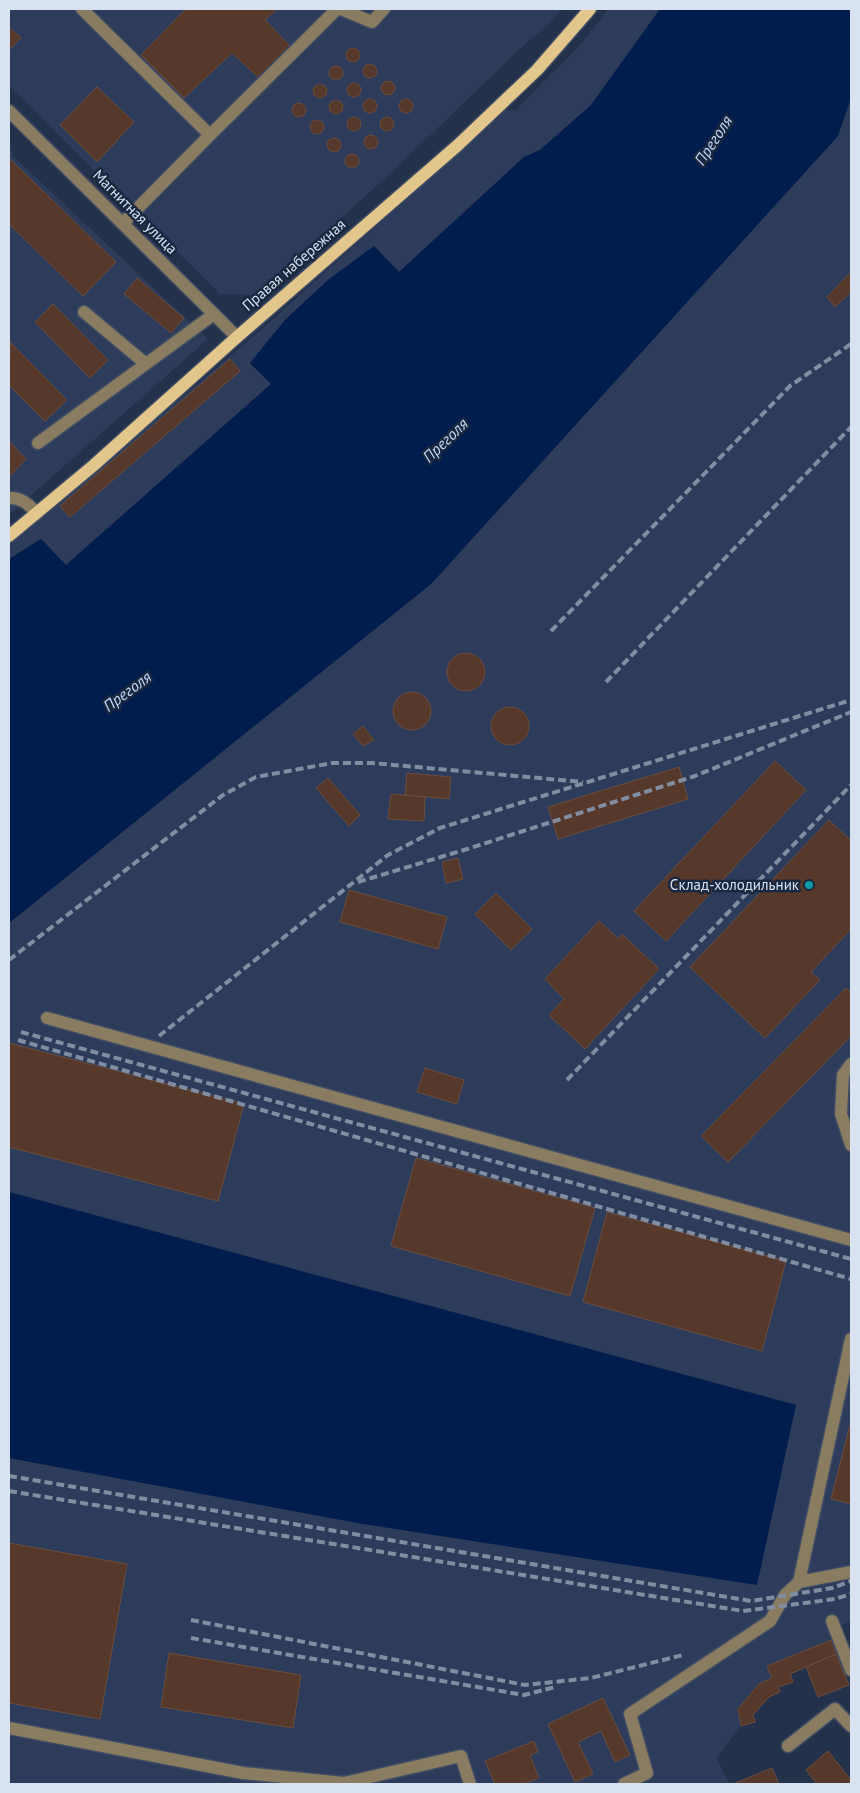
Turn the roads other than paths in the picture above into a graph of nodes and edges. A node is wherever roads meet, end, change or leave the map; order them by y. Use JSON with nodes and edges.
{"nodes":[{"id":1,"x":82,"y":9,"type":"edge"},
{"id":2,"x":337,"y":9,"type":"edge"},
{"id":3,"x":341,"y":9,"type":"edge"},
{"id":4,"x":384,"y":9,"type":"edge"},
{"id":5,"x":590,"y":9,"type":"edge"},
{"id":6,"x":9,"y":111,"type":"edge"},
{"id":7,"x":210,"y":135,"type":"junction"},
{"id":8,"x":123,"y":223,"type":"junction"},
{"id":9,"x":84,"y":312,"type":"dead end"},
{"id":10,"x":214,"y":314,"type":"junction"},
{"id":11,"x":237,"y":337,"type":"junction"},
{"id":12,"x":146,"y":364,"type":"junction"},
{"id":13,"x":38,"y":443,"type":"dead end"},
{"id":14,"x":9,"y":498,"type":"edge"},
{"id":15,"x":37,"y":513,"type":"junction"},
{"id":16,"x":9,"y":536,"type":"edge"},
{"id":17,"x":47,"y":1018,"type":"dead end"},
{"id":18,"x":851,"y":1064,"type":"edge"},
{"id":19,"x":851,"y":1145,"type":"edge"},
{"id":20,"x":851,"y":1240,"type":"edge"},
{"id":21,"x":851,"y":1339,"type":"edge"},
{"id":22,"x":851,"y":1572,"type":"edge"},
{"id":23,"x":799,"y":1582,"type":"junction"},
{"id":24,"x":832,"y":1621,"type":"dead end"},
{"id":25,"x":851,"y":1670,"type":"edge"},
{"id":26,"x":851,"y":1726,"type":"edge"},
{"id":27,"x":9,"y":1728,"type":"edge"},
{"id":28,"x":788,"y":1746,"type":"dead end"},
{"id":29,"x":240,"y":1779,"type":"edge"},
{"id":30,"x":470,"y":1784,"type":"edge"},
{"id":31,"x":624,"y":1784,"type":"edge"}],
"edges":[{"from":1,"to":7,"type":"street"},
{"from":2,"to":7,"type":"street"},
{"from":3,"to":4,"type":"street"},
{"from":5,"to":11,"type":"main road","name":"Правая набережная"},
{"from":6,"to":8,"type":"street","name":"Магнитная улица"},
{"from":7,"to":8,"type":"street"},
{"from":8,"to":10,"type":"street","name":"Магнитная улица"},
{"from":9,"to":12,"type":"street"},
{"from":10,"to":11,"type":"street","name":"Магнитная улица"},
{"from":10,"to":12,"type":"street"},
{"from":11,"to":15,"type":"main road","name":"Правая набережная"},
{"from":12,"to":13,"type":"street"},
{"from":14,"to":15,"type":"street"},
{"from":15,"to":16,"type":"main road","name":"Правая набережная"},
{"from":17,"to":20,"type":"street"},
{"from":18,"to":19,"type":"street"},
{"from":21,"to":23,"type":"street"},
{"from":22,"to":23,"type":"street"},
{"from":23,"to":31,"type":"street"},
{"from":24,"to":25,"type":"street"},
{"from":26,"to":28,"type":"street"},
{"from":27,"to":29,"type":"street"},
{"from":29,"to":30,"type":"street"}]}
